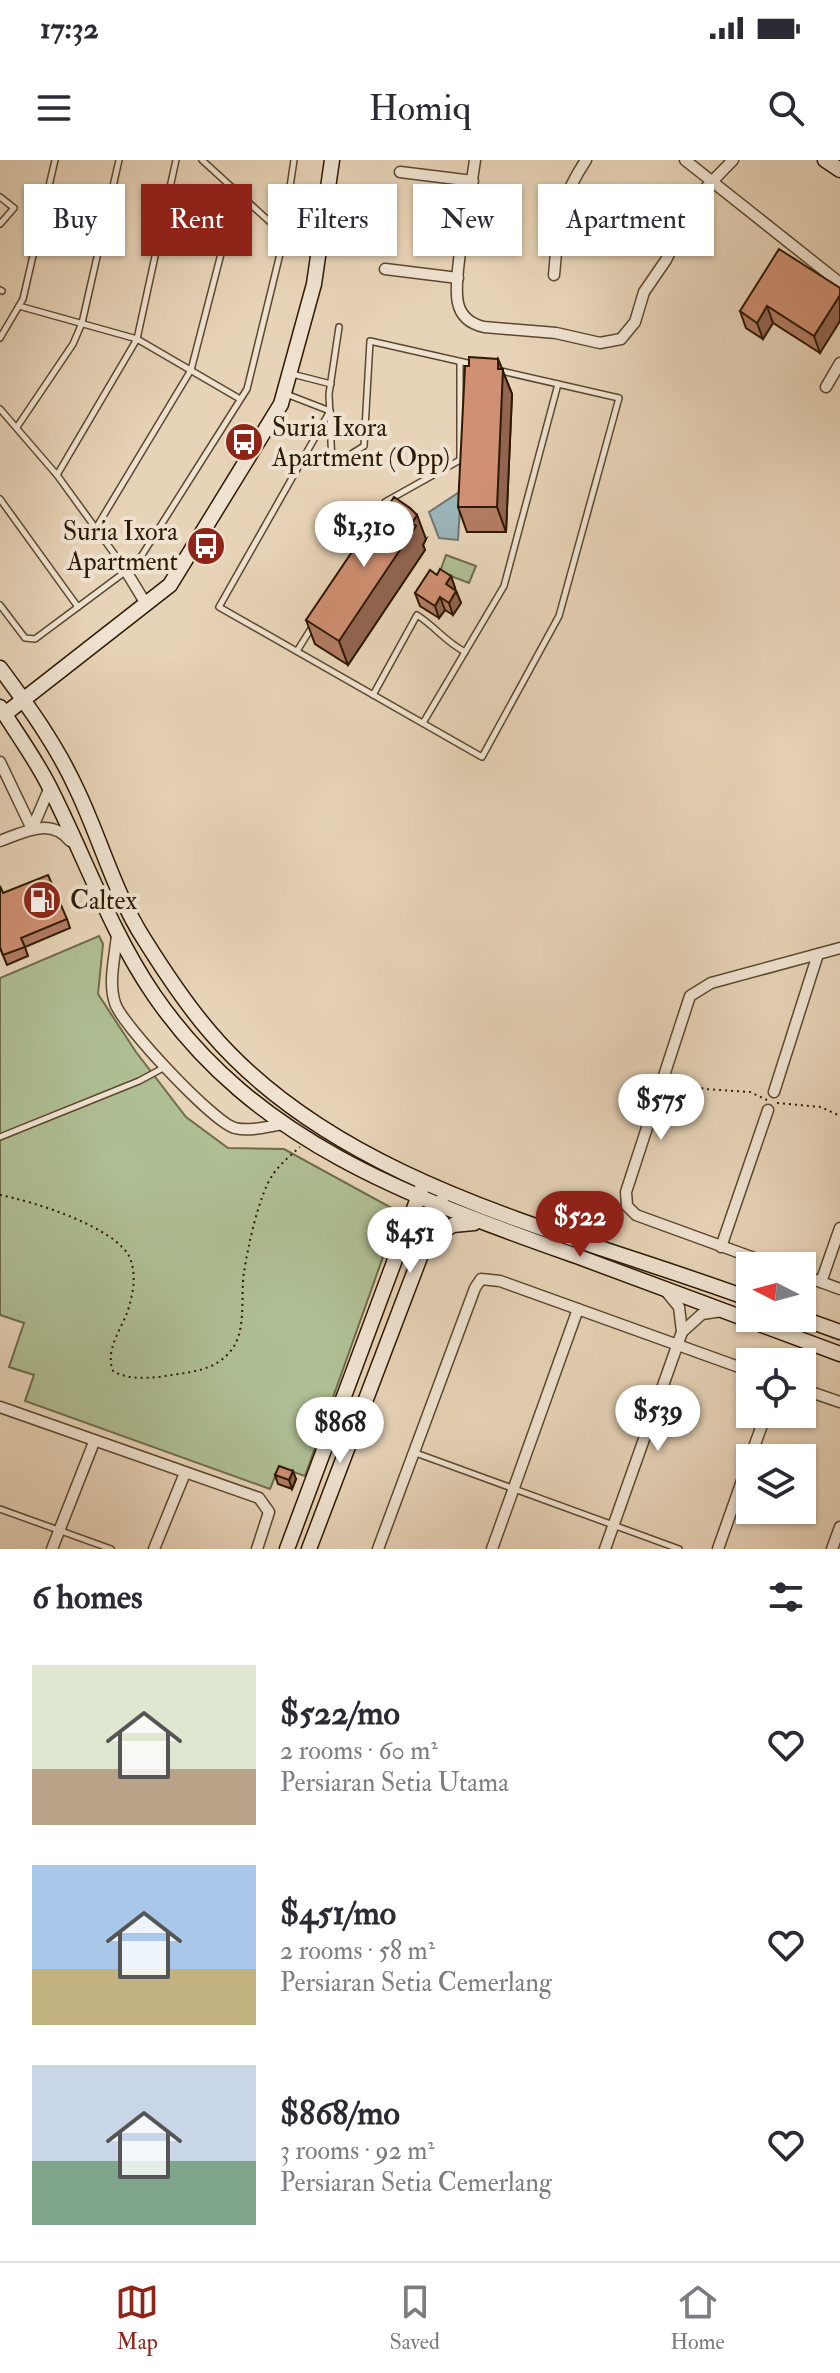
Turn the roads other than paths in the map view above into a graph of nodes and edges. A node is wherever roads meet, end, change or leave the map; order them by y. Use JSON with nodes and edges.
{"nodes":[{"id":1,"x":55,"y":160,"type":"edge"},
{"id":2,"x":119,"y":160,"type":"edge"},
{"id":3,"x":176,"y":160,"type":"edge"},
{"id":4,"x":202,"y":160,"type":"edge"},
{"id":5,"x":294,"y":160,"type":"edge"},
{"id":6,"x":332,"y":160,"type":"edge"},
{"id":7,"x":475,"y":160,"type":"edge"},
{"id":8,"x":586,"y":160,"type":"edge"},
{"id":9,"x":685,"y":160,"type":"edge"},
{"id":10,"x":733,"y":160,"type":"edge"},
{"id":11,"x":825,"y":160,"type":"edge"},
{"id":12,"x":840,"y":170,"type":"edge"},
{"id":13,"x":400,"y":172,"type":"dead end"},
{"id":14,"x":712,"y":180,"type":"junction"},
{"id":15,"x":473,"y":181,"type":"junction"},
{"id":16,"x":228,"y":184,"type":"edge"},
{"id":17,"x":290,"y":184,"type":"edge"},
{"id":18,"x":0,"y":197,"type":"edge"},
{"id":19,"x":252,"y":206,"type":"edge"},
{"id":20,"x":268,"y":220,"type":"edge"},
{"id":21,"x":0,"y":224,"type":"edge"},
{"id":22,"x":220,"y":256,"type":"edge"},
{"id":23,"x":278,"y":256,"type":"edge"},
{"id":24,"x":385,"y":269,"type":"dead end"},
{"id":25,"x":554,"y":275,"type":"dead end"},
{"id":26,"x":458,"y":278,"type":"junction"},
{"id":27,"x":840,"y":283,"type":"edge"},
{"id":28,"x":19,"y":306,"type":"junction"},
{"id":29,"x":82,"y":323,"type":"junction"},
{"id":30,"x":339,"y":327,"type":"dead end"},
{"id":31,"x":0,"y":338,"type":"edge"},
{"id":32,"x":137,"y":339,"type":"junction"},
{"id":33,"x":460,"y":362,"type":"junction"},
{"id":34,"x":840,"y":363,"type":"edge"},
{"id":35,"x":191,"y":370,"type":"junction"},
{"id":36,"x":291,"y":373,"type":"junction"},
{"id":37,"x":331,"y":384,"type":"junction"},
{"id":38,"x":558,"y":384,"type":"junction"},
{"id":39,"x":826,"y":387,"type":"dead end"},
{"id":40,"x":285,"y":394,"type":"junction"},
{"id":41,"x":240,"y":399,"type":"junction"},
{"id":42,"x":0,"y":409,"type":"edge"},
{"id":43,"x":330,"y":411,"type":"junction"},
{"id":44,"x":17,"y":427,"type":"junction"},
{"id":45,"x":57,"y":475,"type":"junction"},
{"id":46,"x":0,"y":499,"type":"edge"},
{"id":47,"x":371,"y":526,"type":"edge"},
{"id":48,"x":96,"y":528,"type":"junction"},
{"id":49,"x":126,"y":571,"type":"junction"},
{"id":50,"x":146,"y":604,"type":"junction"},
{"id":51,"x":0,"y":605,"type":"edge"},
{"id":52,"x":78,"y":607,"type":"junction"},
{"id":53,"x":316,"y":620,"type":"edge"},
{"id":54,"x":297,"y":651,"type":"junction"},
{"id":55,"x":465,"y":652,"type":"junction"},
{"id":56,"x":0,"y":668,"type":"edge"},
{"id":57,"x":373,"y":695,"type":"junction"},
{"id":58,"x":23,"y":699,"type":"junction"},
{"id":59,"x":2,"y":710,"type":"edge"},
{"id":60,"x":423,"y":723,"type":"junction"},
{"id":61,"x":0,"y":762,"type":"edge"},
{"id":62,"x":50,"y":787,"type":"junction"},
{"id":63,"x":32,"y":829,"type":"junction"},
{"id":64,"x":0,"y":841,"type":"edge"},
{"id":65,"x":84,"y":857,"type":"junction"},
{"id":66,"x":117,"y":934,"type":"junction"},
{"id":67,"x":840,"y":948,"type":"edge"},
{"id":68,"x":818,"y":954,"type":"junction"},
{"id":69,"x":165,"y":1067,"type":"junction"},
{"id":70,"x":774,"y":1092,"type":"dead end"},
{"id":71,"x":768,"y":1110,"type":"dead end"},
{"id":72,"x":284,"y":1124,"type":"junction"},
{"id":73,"x":0,"y":1137,"type":"edge"},
{"id":74,"x":424,"y":1183,"type":"junction"},
{"id":75,"x":446,"y":1191,"type":"junction"},
{"id":76,"x":417,"y":1198,"type":"junction"},
{"id":77,"x":439,"y":1207,"type":"junction"},
{"id":78,"x":482,"y":1223,"type":"junction"},
{"id":79,"x":840,"y":1228,"type":"edge"},
{"id":80,"x":426,"y":1241,"type":"junction"},
{"id":81,"x":721,"y":1247,"type":"junction"},
{"id":82,"x":736,"y":1252,"type":"edge"},
{"id":83,"x":816,"y":1280,"type":"edge"},
{"id":84,"x":821,"y":1282,"type":"junction"},
{"id":85,"x":664,"y":1289,"type":"junction"},
{"id":86,"x":840,"y":1289,"type":"edge"},
{"id":87,"x":736,"y":1294,"type":"edge"},
{"id":88,"x":578,"y":1309,"type":"junction"},
{"id":89,"x":726,"y":1311,"type":"junction"},
{"id":90,"x":816,"y":1323,"type":"edge"},
{"id":91,"x":682,"y":1332,"type":"junction"},
{"id":92,"x":840,"y":1332,"type":"edge"},
{"id":93,"x":678,"y":1345,"type":"junction"},
{"id":94,"x":840,"y":1354,"type":"edge"},
{"id":95,"x":736,"y":1366,"type":"edge"},
{"id":96,"x":816,"y":1394,"type":"edge"},
{"id":97,"x":840,"y":1402,"type":"edge"},
{"id":98,"x":1,"y":1411,"type":"edge"},
{"id":99,"x":94,"y":1442,"type":"junction"},
{"id":100,"x":413,"y":1452,"type":"junction"},
{"id":101,"x":185,"y":1473,"type":"junction"},
{"id":102,"x":514,"y":1489,"type":"junction"},
{"id":103,"x":736,"y":1498,"type":"edge"},
{"id":104,"x":0,"y":1509,"type":"edge"},
{"id":105,"x":614,"y":1525,"type":"junction"},
{"id":106,"x":840,"y":1527,"type":"edge"},
{"id":107,"x":58,"y":1532,"type":"junction"},
{"id":108,"x":52,"y":1549,"type":"edge"},
{"id":109,"x":111,"y":1549,"type":"edge"},
{"id":110,"x":154,"y":1549,"type":"edge"},
{"id":111,"x":257,"y":1549,"type":"edge"},
{"id":112,"x":287,"y":1549,"type":"edge"},
{"id":113,"x":309,"y":1549,"type":"edge"},
{"id":114,"x":378,"y":1549,"type":"edge"},
{"id":115,"x":492,"y":1549,"type":"edge"},
{"id":116,"x":605,"y":1549,"type":"edge"},
{"id":117,"x":679,"y":1549,"type":"edge"},
{"id":118,"x":718,"y":1549,"type":"edge"},
{"id":119,"x":832,"y":1549,"type":"edge"}],
"edges":[{"from":1,"to":28,"type":"lane"},
{"from":2,"to":29,"type":"lane"},
{"from":3,"to":32,"type":"lane"},
{"from":4,"to":16,"type":"lane"},
{"from":5,"to":17,"type":"lane"},
{"from":6,"to":36,"type":"street"},
{"from":7,"to":15,"type":"street"},
{"from":8,"to":25,"type":"street"},
{"from":9,"to":14,"type":"street"},
{"from":10,"to":14,"type":"street"},
{"from":11,"to":12,"type":"street"},
{"from":13,"to":15,"type":"street"},
{"from":14,"to":26,"type":"street"},
{"from":14,"to":27,"type":"street"},
{"from":15,"to":26,"type":"street"},
{"from":18,"to":21,"type":"lane"},
{"from":19,"to":20,"type":"lane"},
{"from":22,"to":35,"type":"lane"},
{"from":23,"to":41,"type":"lane"},
{"from":24,"to":26,"type":"street"},
{"from":28,"to":29,"type":"lane"},
{"from":28,"to":31,"type":"lane"},
{"from":29,"to":32,"type":"lane"},
{"from":29,"to":44,"type":"lane"},
{"from":30,"to":37,"type":"lane"},
{"from":32,"to":35,"type":"lane"},
{"from":32,"to":45,"type":"lane"},
{"from":33,"to":38,"type":"lane"},
{"from":33,"to":43,"type":"lane"},
{"from":33,"to":47,"type":"lane"},
{"from":34,"to":39,"type":"street"},
{"from":35,"to":41,"type":"lane"},
{"from":35,"to":48,"type":"lane"},
{"from":36,"to":37,"type":"lane"},
{"from":36,"to":40,"type":"street"},
{"from":37,"to":43,"type":"lane"},
{"from":38,"to":55,"type":"lane"},
{"from":38,"to":60,"type":"lane"},
{"from":40,"to":43,"type":"lane"},
{"from":40,"to":50,"type":"street"},
{"from":41,"to":49,"type":"lane"},
{"from":42,"to":44,"type":"lane"},
{"from":43,"to":54,"type":"lane"},
{"from":44,"to":45,"type":"lane"},
{"from":45,"to":48,"type":"lane"},
{"from":46,"to":52,"type":"lane"},
{"from":48,"to":49,"type":"lane"},
{"from":49,"to":50,"type":"street"},
{"from":49,"to":52,"type":"lane"},
{"from":50,"to":58,"type":"street"},
{"from":51,"to":52,"type":"lane"},
{"from":53,"to":54,"type":"lane"},
{"from":54,"to":57,"type":"lane"},
{"from":55,"to":57,"type":"lane"},
{"from":55,"to":60,"type":"lane"},
{"from":56,"to":58,"type":"street"},
{"from":57,"to":60,"type":"lane"},
{"from":58,"to":59,"type":"street"},
{"from":58,"to":74,"type":"street"},
{"from":59,"to":62,"type":"street"},
{"from":61,"to":63,"type":"street"},
{"from":62,"to":63,"type":"street"},
{"from":62,"to":65,"type":"street"},
{"from":63,"to":64,"type":"street"},
{"from":63,"to":65,"type":"street"},
{"from":65,"to":66,"type":"street"},
{"from":66,"to":69,"type":"street"},
{"from":66,"to":72,"type":"street"},
{"from":67,"to":68,"type":"street"},
{"from":68,"to":70,"type":"street"},
{"from":68,"to":81,"type":"street"},
{"from":69,"to":72,"type":"street"},
{"from":69,"to":73,"type":"lane"},
{"from":71,"to":81,"type":"street"},
{"from":72,"to":76,"type":"street"},
{"from":74,"to":75,"type":"street"},
{"from":74,"to":76,"type":"street"},
{"from":75,"to":77,"type":"street"},
{"from":75,"to":87,"type":"street"},
{"from":76,"to":77,"type":"street"},
{"from":76,"to":112,"type":"street"},
{"from":77,"to":78,"type":"street"},
{"from":77,"to":80,"type":"street"},
{"from":78,"to":80,"type":"street"},
{"from":78,"to":85,"type":"street"},
{"from":79,"to":84,"type":"street"},
{"from":80,"to":113,"type":"street"},
{"from":81,"to":82,"type":"street"},
{"from":83,"to":84,"type":"street"},
{"from":84,"to":86,"type":"street"},
{"from":85,"to":89,"type":"street"},
{"from":85,"to":91,"type":"street"},
{"from":88,"to":93,"type":"street"},
{"from":88,"to":100,"type":"street"},
{"from":88,"to":102,"type":"street"},
{"from":89,"to":91,"type":"street"},
{"from":89,"to":94,"type":"street"},
{"from":90,"to":92,"type":"street"},
{"from":91,"to":93,"type":"street"},
{"from":93,"to":95,"type":"street"},
{"from":93,"to":105,"type":"street"},
{"from":96,"to":97,"type":"street"},
{"from":98,"to":99,"type":"street"},
{"from":99,"to":101,"type":"street"},
{"from":99,"to":107,"type":"street"},
{"from":100,"to":102,"type":"lane"},
{"from":100,"to":114,"type":"street"},
{"from":101,"to":110,"type":"street"},
{"from":101,"to":111,"type":"street"},
{"from":102,"to":105,"type":"lane"},
{"from":102,"to":115,"type":"street"},
{"from":103,"to":118,"type":"street"},
{"from":104,"to":107,"type":"lane"},
{"from":105,"to":116,"type":"street"},
{"from":105,"to":117,"type":"lane"},
{"from":106,"to":119,"type":"street"},
{"from":107,"to":108,"type":"street"},
{"from":107,"to":109,"type":"lane"}]}
